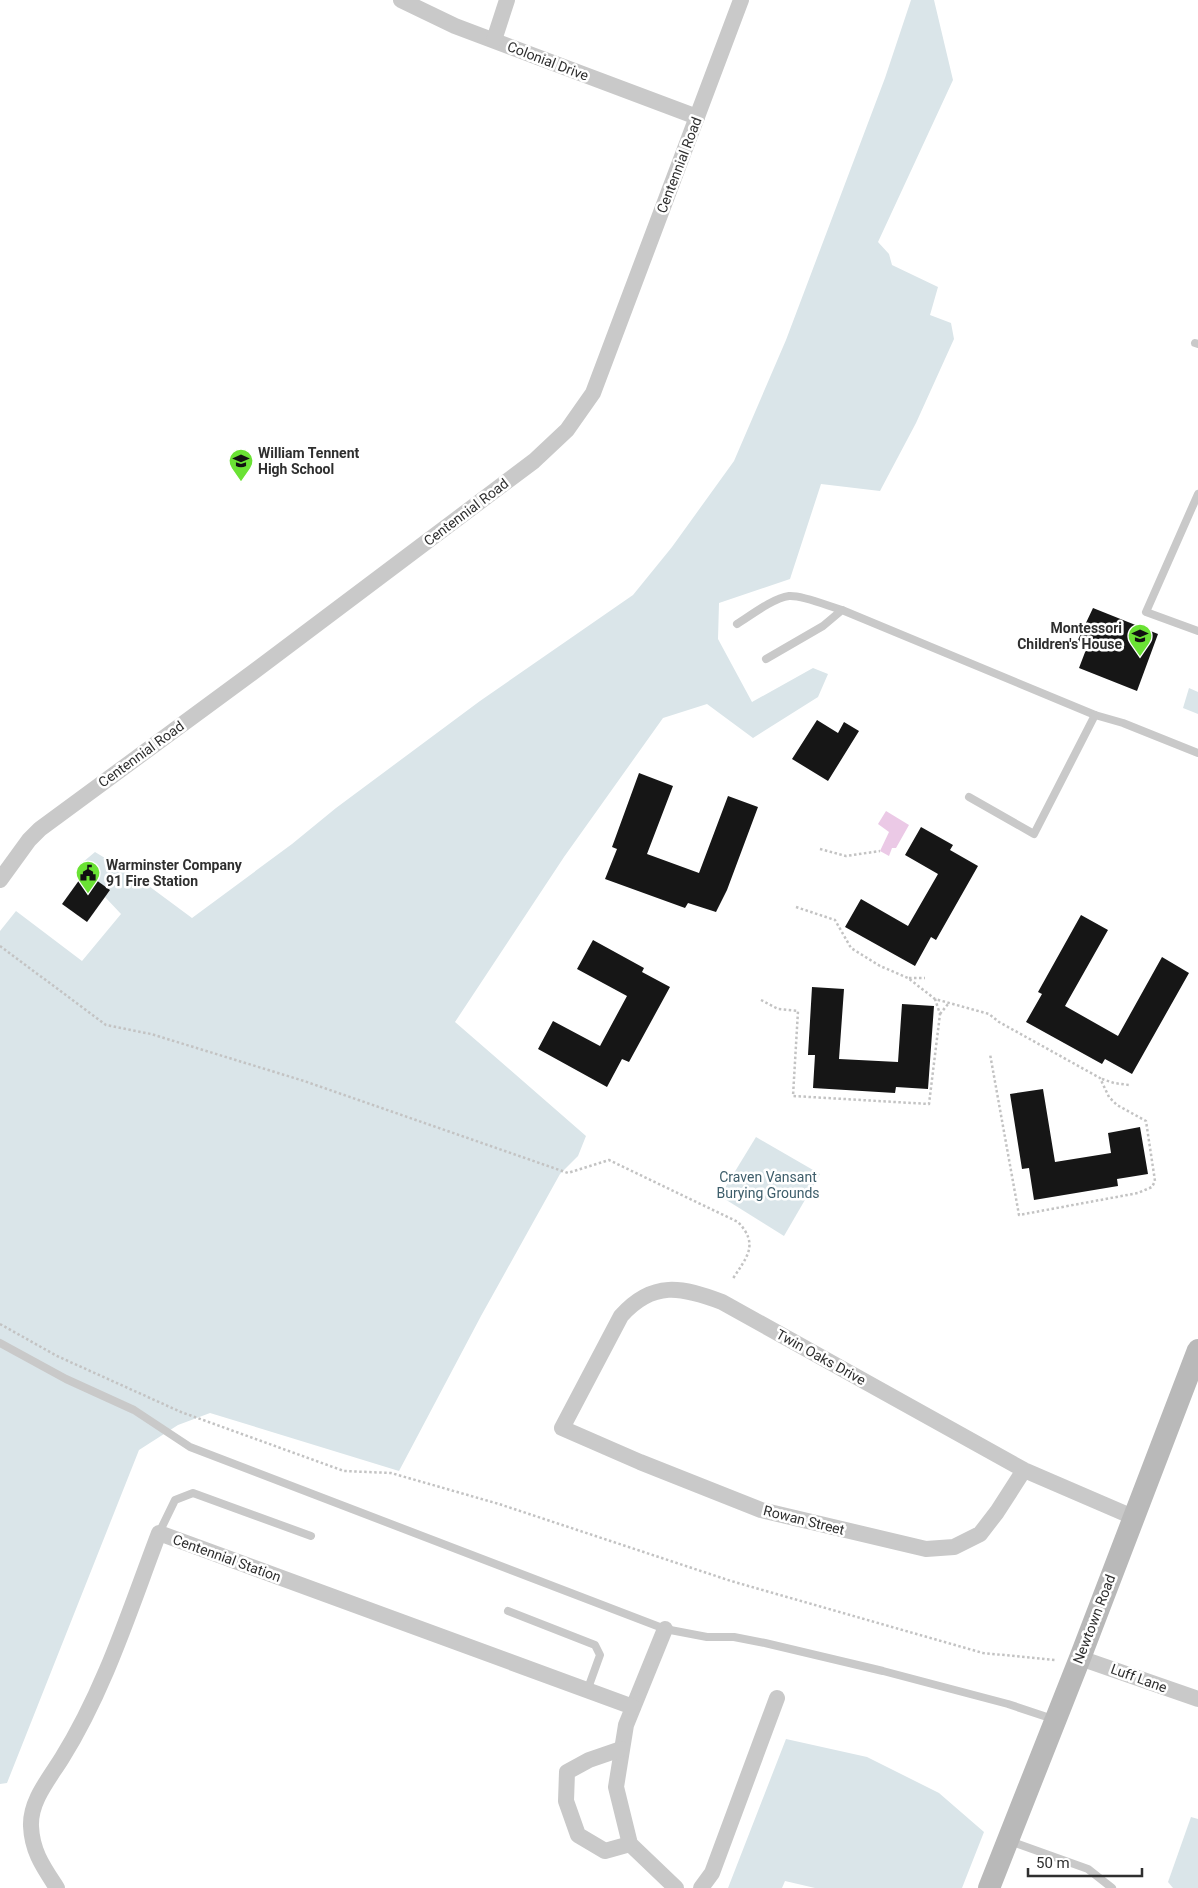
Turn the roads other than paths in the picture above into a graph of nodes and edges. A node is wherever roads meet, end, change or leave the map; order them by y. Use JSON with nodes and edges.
{"nodes":[{"id":1,"x":401,"y":0,"type":"edge"},
{"id":2,"x":507,"y":0,"type":"edge"},
{"id":3,"x":741,"y":0,"type":"edge"},
{"id":4,"x":494,"y":40,"type":"junction"},
{"id":5,"x":697,"y":117,"type":"junction"},
{"id":6,"x":1198,"y":494,"type":"edge"},
{"id":7,"x":842,"y":610,"type":"junction"},
{"id":8,"x":737,"y":624,"type":"dead end"},
{"id":9,"x":1198,"y":631,"type":"edge"},
{"id":10,"x":766,"y":658,"type":"dead end"},
{"id":11,"x":1095,"y":715,"type":"junction"},
{"id":12,"x":1198,"y":753,"type":"edge"},
{"id":13,"x":969,"y":797,"type":"dead end"},
{"id":14,"x":0,"y":880,"type":"edge"},
{"id":15,"x":0,"y":1343,"type":"edge"},
{"id":16,"x":1198,"y":1350,"type":"edge"},
{"id":17,"x":562,"y":1428,"type":"joint"},
{"id":18,"x":1024,"y":1470,"type":"junction"},
{"id":19,"x":1133,"y":1517,"type":"junction"},
{"id":20,"x":159,"y":1533,"type":"junction"},
{"id":21,"x":311,"y":1536,"type":"dead end"},
{"id":22,"x":508,"y":1610,"type":"dead end"},
{"id":23,"x":664,"y":1629,"type":"junction"},
{"id":24,"x":1080,"y":1658,"type":"junction"},
{"id":25,"x":587,"y":1690,"type":"junction"},
{"id":26,"x":777,"y":1698,"type":"dead end"},
{"id":27,"x":1198,"y":1699,"type":"edge"},
{"id":28,"x":632,"y":1707,"type":"junction"},
{"id":29,"x":1055,"y":1720,"type":"junction"},
{"id":30,"x":621,"y":1750,"type":"junction"},
{"id":31,"x":1008,"y":1840,"type":"junction"},
{"id":32,"x":630,"y":1844,"type":"junction"},
{"id":33,"x":57,"y":1888,"type":"edge"},
{"id":34,"x":676,"y":1888,"type":"edge"},
{"id":35,"x":701,"y":1888,"type":"edge"},
{"id":36,"x":989,"y":1888,"type":"edge"},
{"id":37,"x":1112,"y":1888,"type":"edge"}],
"edges":[{"from":1,"to":4,"type":"street","name":"Colonial Drive"},
{"from":2,"to":4,"type":"street"},
{"from":3,"to":5,"type":"street","name":"Centennial Road"},
{"from":4,"to":5,"type":"street","name":"Colonial Drive"},
{"from":5,"to":14,"type":"street","name":"Centennial Road"},
{"from":6,"to":9,"type":"lane"},
{"from":7,"to":8,"type":"lane"},
{"from":7,"to":10,"type":"lane"},
{"from":7,"to":11,"type":"lane"},
{"from":11,"to":12,"type":"lane"},
{"from":11,"to":13,"type":"lane"},
{"from":15,"to":23,"type":"lane"},
{"from":16,"to":19,"type":"street","name":"Newtown Road"},
{"from":17,"to":18,"type":"street","name":"Rowan Street"},
{"from":17,"to":18,"type":"street","name":"Twin Oaks Drive"},
{"from":18,"to":19,"type":"street","name":"Twin Oaks Drive"},
{"from":19,"to":24,"type":"street","name":"Newtown Road"},
{"from":20,"to":21,"type":"lane"},
{"from":20,"to":25,"type":"street","name":"Centennial Station"},
{"from":20,"to":33,"type":"street","name":"Centennial Station"},
{"from":22,"to":25,"type":"lane"},
{"from":23,"to":28,"type":"street"},
{"from":23,"to":29,"type":"lane"},
{"from":24,"to":27,"type":"street","name":"Luff Lane"},
{"from":24,"to":29,"type":"street","name":"Newtown Road"},
{"from":25,"to":28,"type":"street","name":"Centennial Station"},
{"from":26,"to":35,"type":"street"},
{"from":28,"to":30,"type":"street"},
{"from":29,"to":31,"type":"street","name":"Newtown Road"},
{"from":30,"to":32,"type":"street"},
{"from":30,"to":32,"type":"street"},
{"from":31,"to":36,"type":"street","name":"Newtown Road"},
{"from":31,"to":37,"type":"lane"},
{"from":32,"to":34,"type":"street"}]}
